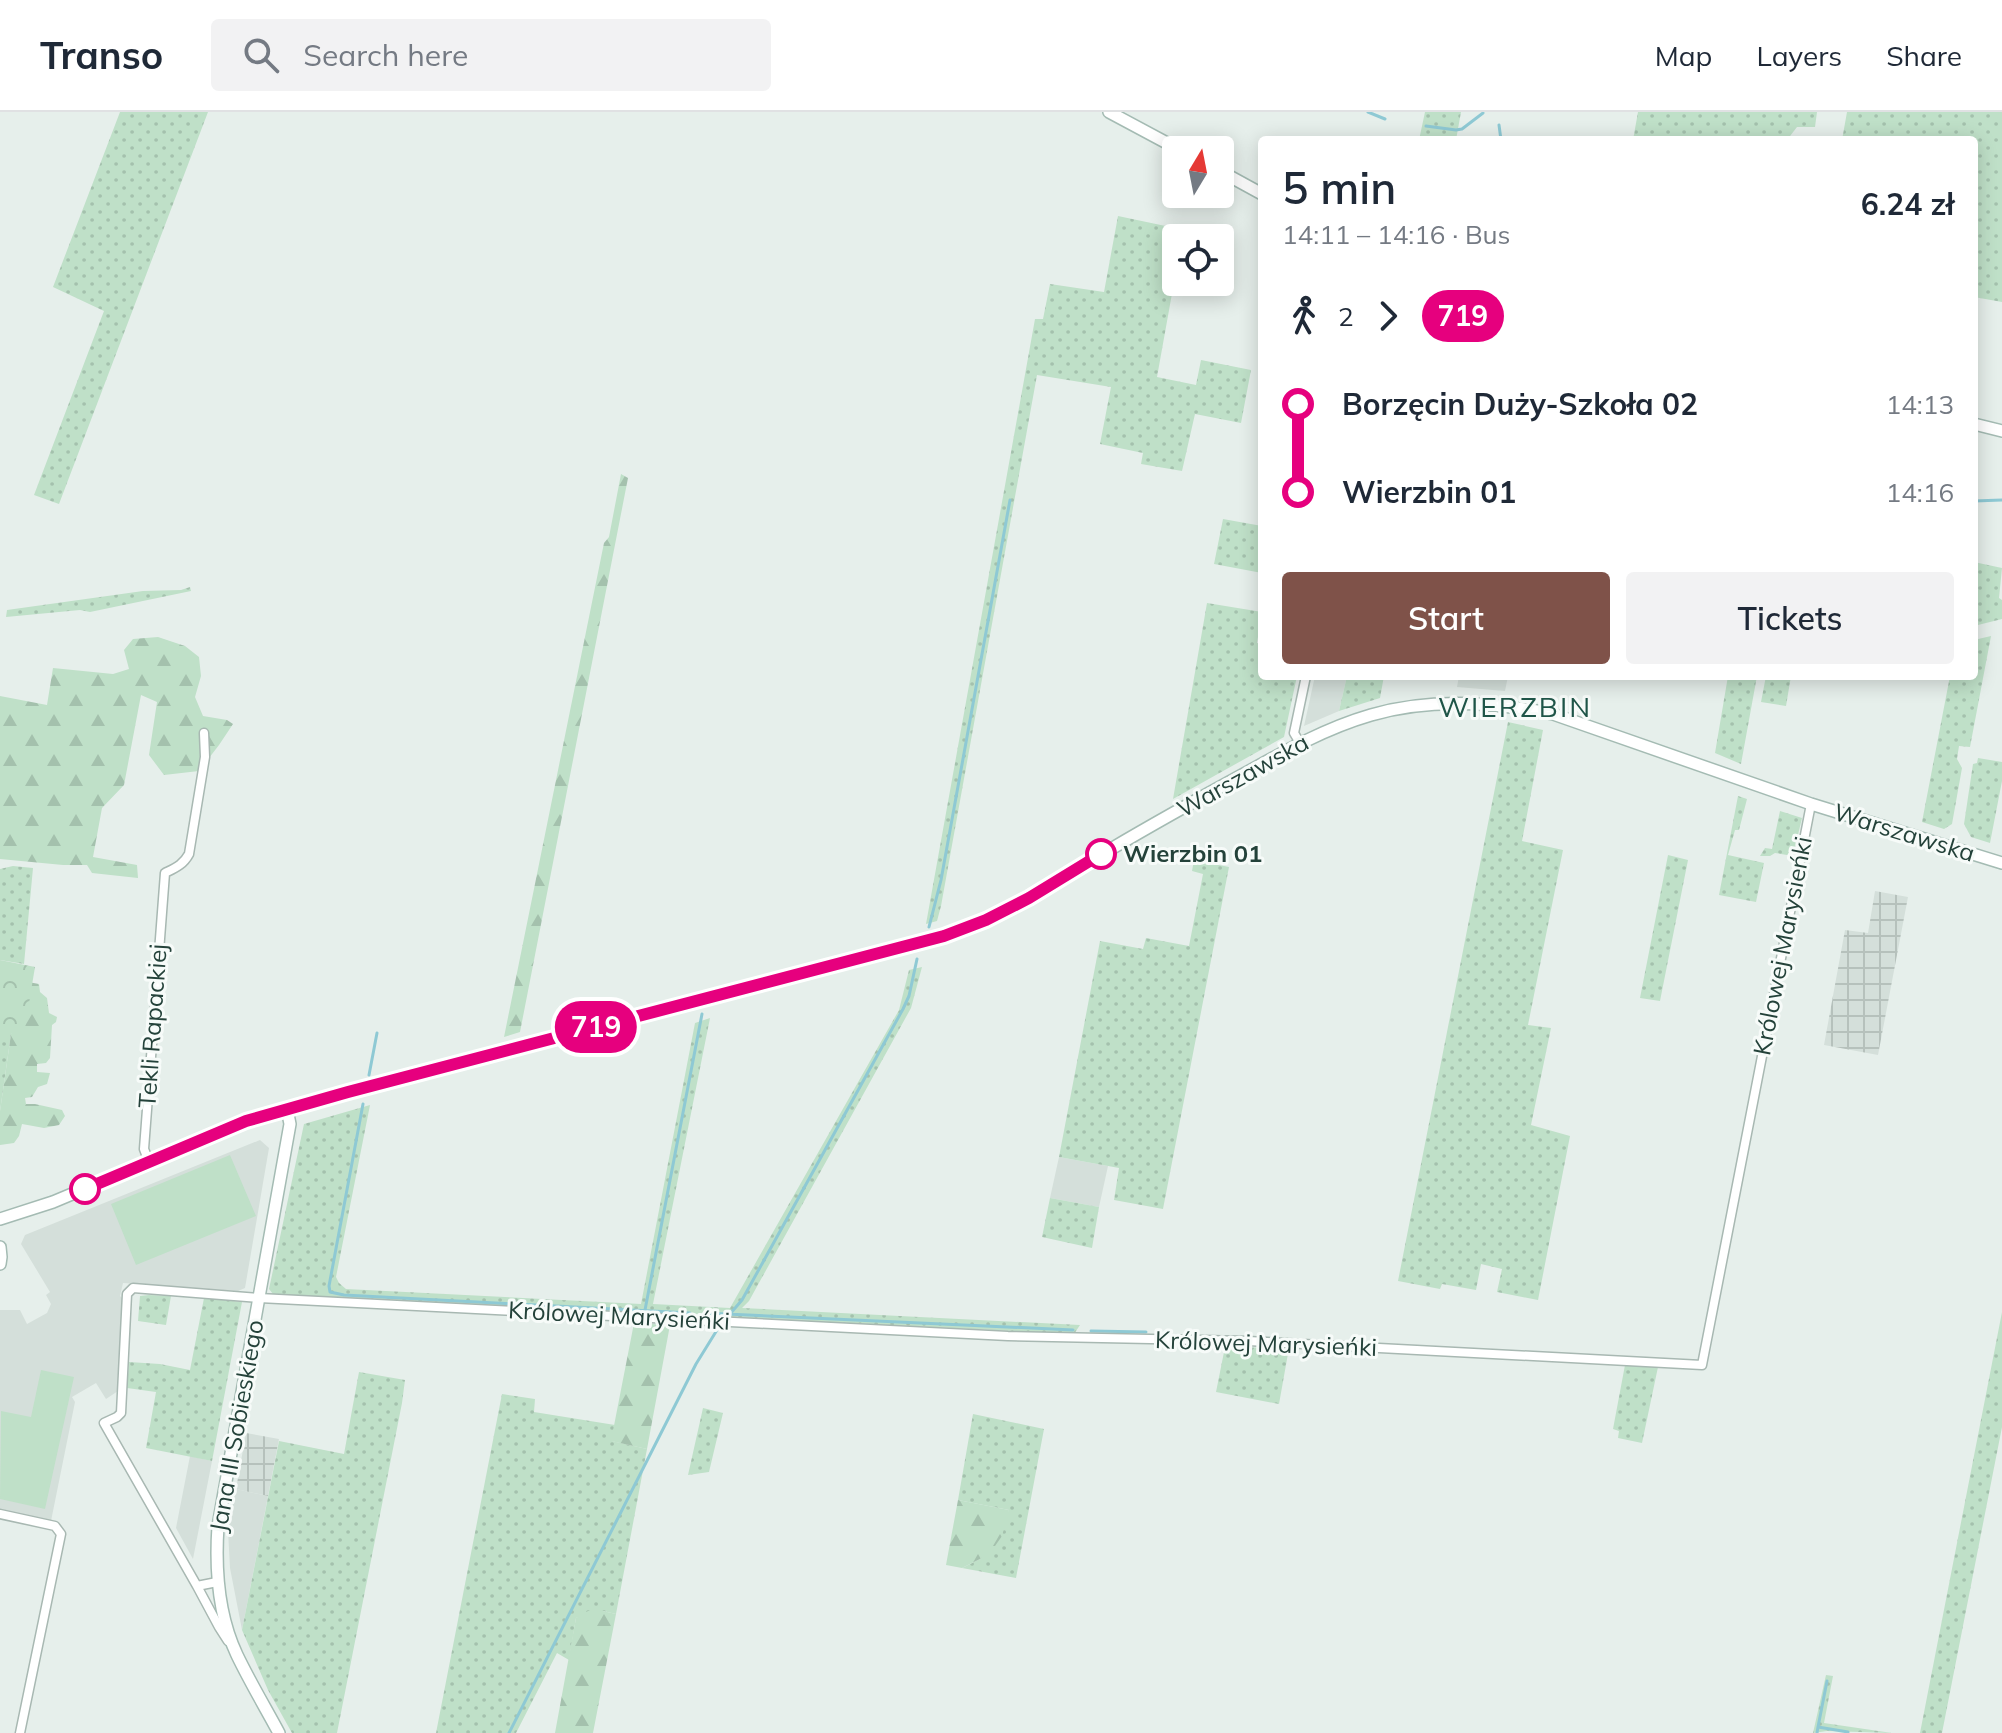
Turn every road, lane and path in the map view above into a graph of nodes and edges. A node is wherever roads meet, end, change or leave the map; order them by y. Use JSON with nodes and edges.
{"nodes":[{"id":1,"x":1109,"y":112,"type":"edge"},
{"id":2,"x":1162,"y":140,"type":"edge"},
{"id":3,"x":1234,"y":179,"type":"edge"},
{"id":4,"x":1258,"y":192,"type":"edge"},
{"id":5,"x":1978,"y":425,"type":"edge"},
{"id":6,"x":2002,"y":431,"type":"edge"},
{"id":7,"x":1305,"y":680,"type":"edge"},
{"id":8,"x":204,"y":733,"type":"dead end"},
{"id":9,"x":1300,"y":743,"type":"junction"},
{"id":10,"x":1811,"y":804,"type":"junction"},
{"id":11,"x":2002,"y":863,"type":"edge"},
{"id":12,"x":287,"y":1109,"type":"junction"},
{"id":13,"x":149,"y":1162,"type":"junction"},
{"id":14,"x":0,"y":1219,"type":"edge"},
{"id":15,"x":0,"y":1247,"type":"edge"},
{"id":16,"x":0,"y":1264,"type":"edge"},
{"id":17,"x":259,"y":1298,"type":"junction"},
{"id":18,"x":0,"y":1514,"type":"edge"},
{"id":19,"x":217,"y":1582,"type":"junction"},
{"id":20,"x":197,"y":1586,"type":"junction"},
{"id":21,"x":236,"y":1653,"type":"junction"},
{"id":22,"x":20,"y":1733,"type":"edge"},
{"id":23,"x":279,"y":1733,"type":"edge"}],
"edges":[{"from":1,"to":2,"type":"main road"},
{"from":3,"to":4,"type":"main road"},
{"from":5,"to":6,"type":"main road"},
{"from":7,"to":9,"type":"street"},
{"from":8,"to":13,"type":"street","name":"Tekli Rapackiej"},
{"from":9,"to":10,"type":"main road","name":"Warszawska"},
{"from":9,"to":12,"type":"main road","name":"Warszawska"},
{"from":10,"to":11,"type":"main road","name":"Warszawska"},
{"from":10,"to":17,"type":"street","name":"Królowej Marysieńki"},
{"from":12,"to":13,"type":"main road","name":"Warszawska"},
{"from":12,"to":17,"type":"main road","name":"Jana III Sobieskiego"},
{"from":13,"to":14,"type":"main road","name":"Warszawska"},
{"from":15,"to":16,"type":"main road"},
{"from":17,"to":19,"type":"main road","name":"Jana III Sobieskiego"},
{"from":17,"to":20,"type":"street"},
{"from":18,"to":22,"type":"street"},
{"from":19,"to":20,"type":"street"},
{"from":19,"to":21,"type":"main road","name":"Jana III Sobieskiego"},
{"from":20,"to":21,"type":"street"},
{"from":21,"to":23,"type":"main road","name":"Jana III Sobieskiego"}]}
